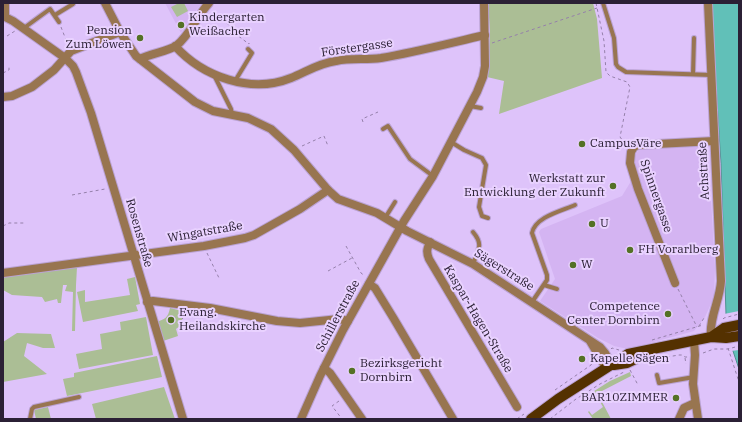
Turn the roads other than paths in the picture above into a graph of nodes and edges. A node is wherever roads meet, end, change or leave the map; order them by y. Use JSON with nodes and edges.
{"nodes":[{"id":1,"x":5,"y":3,"type":"edge"},
{"id":2,"x":105,"y":3,"type":"edge"},
{"id":3,"x":209,"y":3,"type":"edge"},
{"id":4,"x":484,"y":3,"type":"edge"},
{"id":5,"x":603,"y":3,"type":"edge"},
{"id":6,"x":708,"y":3,"type":"edge"},
{"id":7,"x":73,"y":4,"type":"dead end"},
{"id":8,"x":55,"y":15,"type":"junction"},
{"id":9,"x":4,"y":16,"type":"edge"},
{"id":10,"x":59,"y":22,"type":"road end"},
{"id":11,"x":21,"y":28,"type":"junction"},
{"id":12,"x":120,"y":32,"type":"junction"},
{"id":13,"x":485,"y":35,"type":"junction"},
{"id":14,"x":694,"y":38,"type":"dead end"},
{"id":15,"x":175,"y":46,"type":"junction"},
{"id":16,"x":248,"y":50,"type":"dead end"},
{"id":17,"x":65,"y":58,"type":"junction"},
{"id":18,"x":140,"y":59,"type":"junction"},
{"id":19,"x":214,"y":74,"type":"junction"},
{"id":20,"x":693,"y":74,"type":"junction"},
{"id":21,"x":711,"y":75,"type":"junction"},
{"id":22,"x":235,"y":82,"type":"junction"},
{"id":23,"x":3,"y":97,"type":"edge"},
{"id":24,"x":470,"y":106,"type":"junction"},
{"id":25,"x":481,"y":108,"type":"dead end"},
{"id":26,"x":232,"y":114,"type":"junction"},
{"id":27,"x":383,"y":129,"type":"dead end"},
{"id":28,"x":714,"y":141,"type":"junction"},
{"id":29,"x":451,"y":142,"type":"junction"},
{"id":30,"x":433,"y":176,"type":"junction"},
{"id":31,"x":328,"y":190,"type":"junction"},
{"id":32,"x":395,"y":202,"type":"dead end"},
{"id":33,"x":575,"y":206,"type":"dead end"},
{"id":34,"x":385,"y":218,"type":"junction"},
{"id":35,"x":488,"y":218,"type":"dead end"},
{"id":36,"x":401,"y":227,"type":"junction"},
{"id":37,"x":473,"y":232,"type":"dead end"},
{"id":38,"x":430,"y":242,"type":"junction"},
{"id":39,"x":133,"y":256,"type":"junction"},
{"id":40,"x":473,"y":264,"type":"junction"},
{"id":41,"x":3,"y":273,"type":"edge"},
{"id":42,"x":368,"y":281,"type":"junction"},
{"id":43,"x":675,"y":283,"type":"road end"},
{"id":44,"x":544,"y":285,"type":"junction"},
{"id":45,"x":557,"y":289,"type":"dead end"},
{"id":46,"x":147,"y":302,"type":"junction"},
{"id":47,"x":532,"y":302,"type":"junction"},
{"id":48,"x":348,"y":321,"type":"junction"},
{"id":49,"x":739,"y":325,"type":"edge"},
{"id":50,"x":739,"y":336,"type":"edge"},
{"id":51,"x":711,"y":337,"type":"junction"},
{"id":52,"x":728,"y":338,"type":"junction"},
{"id":53,"x":694,"y":341,"type":"junction"},
{"id":54,"x":609,"y":367,"type":"junction"},
{"id":55,"x":324,"y":368,"type":"junction"},
{"id":56,"x":657,"y":375,"type":"dead end"},
{"id":57,"x":694,"y":377,"type":"junction"},
{"id":58,"x":79,"y":397,"type":"dead end"},
{"id":59,"x":695,"y":403,"type":"junction"},
{"id":60,"x":517,"y":407,"type":"dead end"},
{"id":61,"x":30,"y":419,"type":"edge"},
{"id":62,"x":183,"y":419,"type":"edge"},
{"id":63,"x":301,"y":419,"type":"edge"},
{"id":64,"x":362,"y":419,"type":"edge"},
{"id":65,"x":453,"y":419,"type":"edge"},
{"id":66,"x":532,"y":419,"type":"edge"},
{"id":67,"x":679,"y":419,"type":"edge"},
{"id":68,"x":698,"y":419,"type":"edge"}],
"edges":[{"from":1,"to":9,"type":"street"},
{"from":2,"to":12,"type":"street","name":"Sägerstraße"},
{"from":3,"to":15,"type":"street"},
{"from":4,"to":13,"type":"street","name":"Schillerstraße"},
{"from":5,"to":20,"type":"lane"},
{"from":6,"to":21,"type":"street","name":"Achstraße"},
{"from":7,"to":8,"type":"lane"},
{"from":8,"to":10,"type":"lane"},
{"from":8,"to":11,"type":"lane"},
{"from":9,"to":11,"type":"street","name":"Rosenstraße"},
{"from":11,"to":17,"type":"street","name":"Rosenstraße"},
{"from":12,"to":17,"type":"street"},
{"from":12,"to":18,"type":"street","name":"Sägerstraße"},
{"from":13,"to":22,"type":"street","name":"Förstergasse"},
{"from":13,"to":24,"type":"street","name":"Schillerstraße"},
{"from":14,"to":20,"type":"lane"},
{"from":15,"to":18,"type":"street"},
{"from":15,"to":19,"type":"street","name":"Förstergasse"},
{"from":16,"to":22,"type":"lane"},
{"from":17,"to":23,"type":"street"},
{"from":17,"to":39,"type":"street","name":"Rosenstraße"},
{"from":18,"to":26,"type":"street","name":"Sägerstraße"},
{"from":19,"to":22,"type":"street","name":"Förstergasse"},
{"from":19,"to":26,"type":"lane"},
{"from":20,"to":21,"type":"lane"},
{"from":21,"to":28,"type":"street","name":"Achstraße"},
{"from":24,"to":25,"type":"lane"},
{"from":24,"to":29,"type":"street","name":"Schillerstraße"},
{"from":26,"to":31,"type":"street","name":"Sägerstraße"},
{"from":27,"to":30,"type":"lane"},
{"from":28,"to":43,"type":"street","name":"Spinnergasse"},
{"from":28,"to":51,"type":"street","name":"Achstraße"},
{"from":29,"to":30,"type":"street","name":"Schillerstraße"},
{"from":29,"to":35,"type":"lane"},
{"from":30,"to":36,"type":"street","name":"Schillerstraße"},
{"from":31,"to":34,"type":"street","name":"Sägerstraße"},
{"from":31,"to":39,"type":"street","name":"Wingatstraße"},
{"from":32,"to":34,"type":"lane"},
{"from":33,"to":44,"type":"lane"},
{"from":34,"to":36,"type":"street","name":"Sägerstraße"},
{"from":36,"to":38,"type":"street","name":"Sägerstraße"},
{"from":36,"to":42,"type":"street","name":"Schillerstraße"},
{"from":37,"to":40,"type":"lane"},
{"from":38,"to":40,"type":"street","name":"Sägerstraße"},
{"from":38,"to":60,"type":"street","name":"Kaspar-Hagen-Straße"},
{"from":39,"to":41,"type":"street","name":"Wingatstraße"},
{"from":39,"to":46,"type":"street","name":"Rosenstraße"},
{"from":40,"to":47,"type":"street","name":"Sägerstraße"},
{"from":42,"to":48,"type":"street","name":"Schillerstraße"},
{"from":42,"to":65,"type":"street"},
{"from":44,"to":45,"type":"lane"},
{"from":44,"to":47,"type":"lane"},
{"from":46,"to":48,"type":"street"},
{"from":46,"to":62,"type":"street","name":"Rosenstraße"},
{"from":47,"to":54,"type":"street","name":"Sägerstraße"},
{"from":48,"to":55,"type":"street","name":"Schillerstraße"},
{"from":49,"to":52,"type":"main road"},
{"from":50,"to":52,"type":"main road"},
{"from":51,"to":52,"type":"main road"},
{"from":51,"to":53,"type":"main road"},
{"from":53,"to":54,"type":"main road"},
{"from":53,"to":57,"type":"street"},
{"from":54,"to":66,"type":"main road"},
{"from":55,"to":63,"type":"street","name":"Schillerstraße"},
{"from":55,"to":64,"type":"street"},
{"from":56,"to":57,"type":"lane"},
{"from":57,"to":59,"type":"street"},
{"from":58,"to":61,"type":"lane"},
{"from":59,"to":67,"type":"street"},
{"from":59,"to":68,"type":"street"}]}
